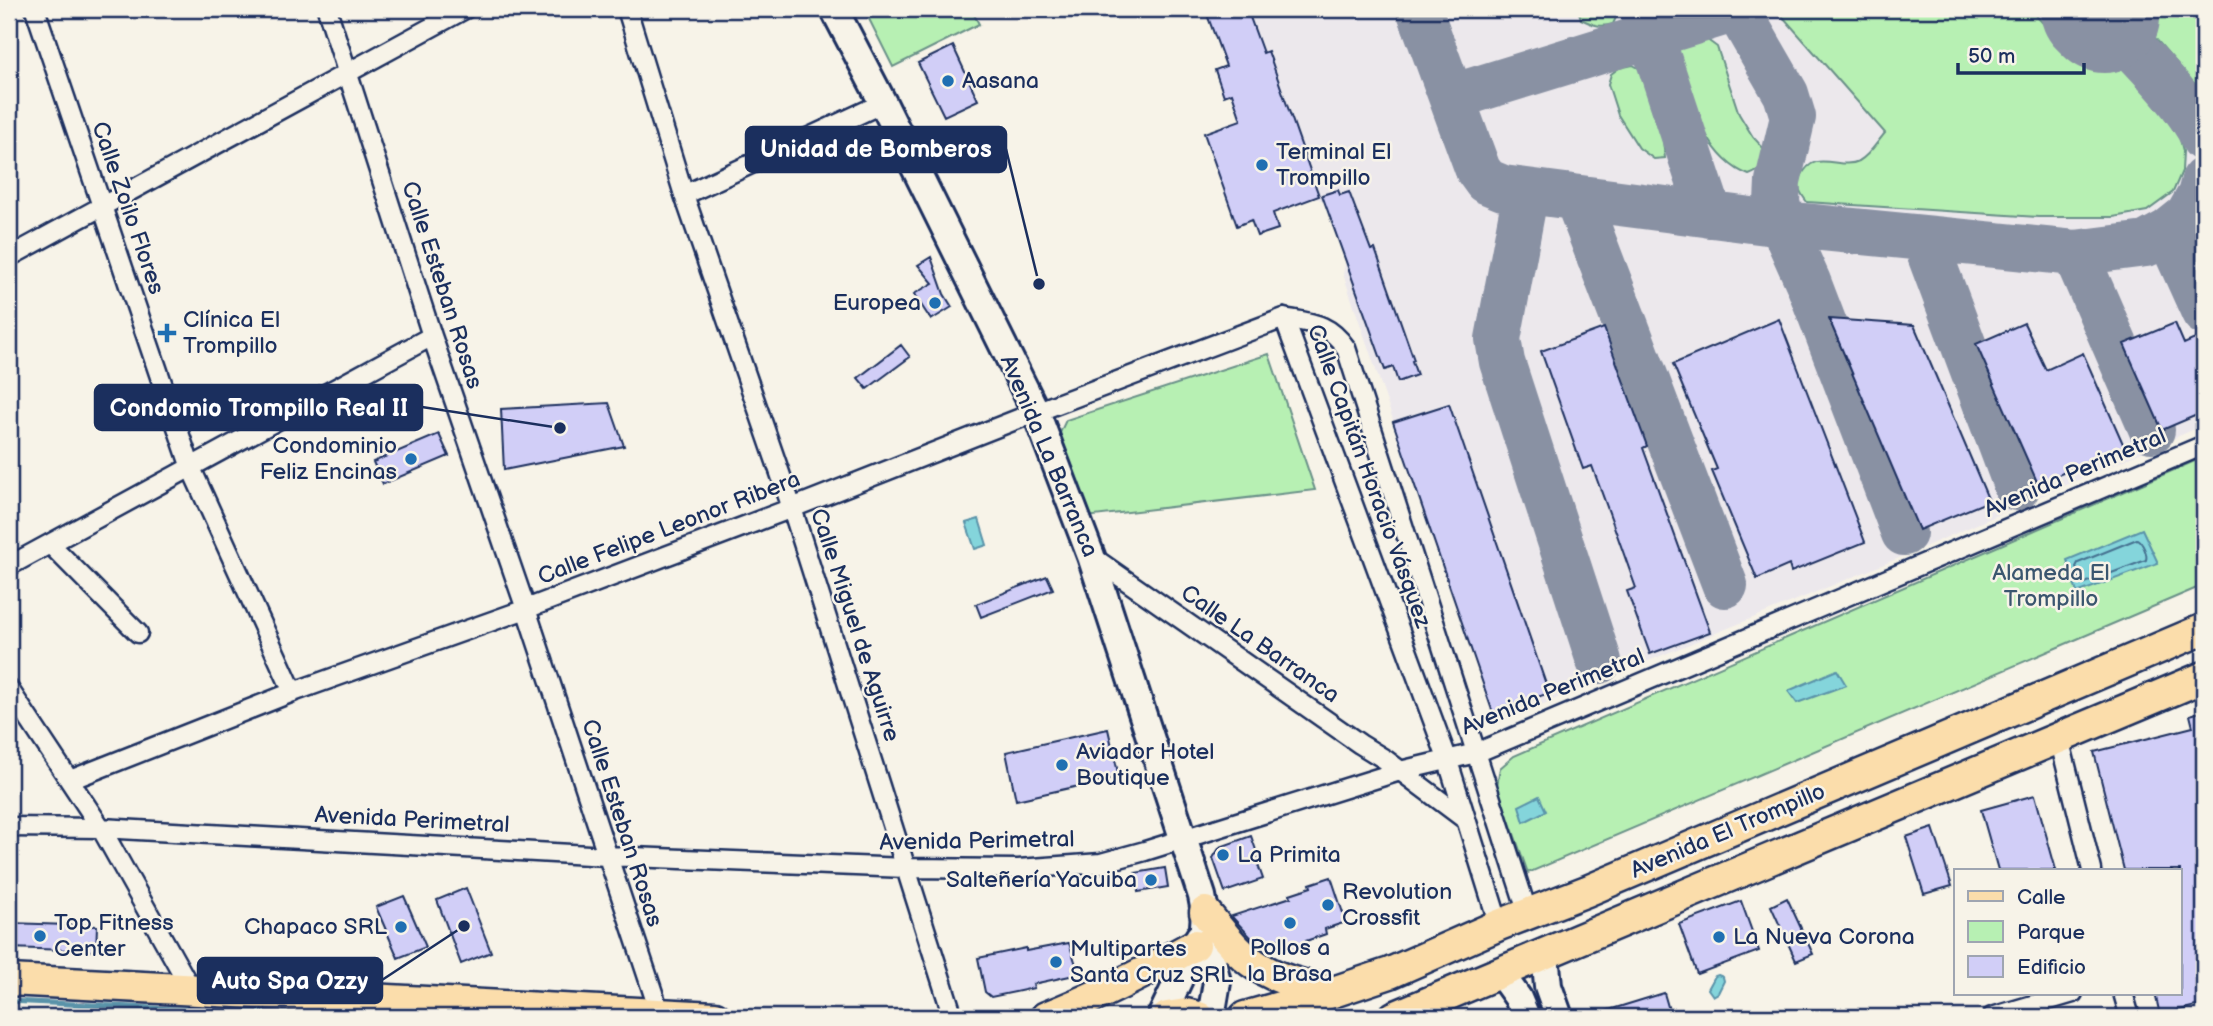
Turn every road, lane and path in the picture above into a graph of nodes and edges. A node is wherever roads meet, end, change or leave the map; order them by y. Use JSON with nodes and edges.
{"nodes":[{"id":1,"x":35,"y":9,"type":"edge"},
{"id":2,"x":327,"y":9,"type":"edge"},
{"id":3,"x":466,"y":9,"type":"edge"},
{"id":4,"x":627,"y":9,"type":"edge"},
{"id":5,"x":835,"y":9,"type":"edge"},
{"id":6,"x":348,"y":72,"type":"junction"},
{"id":7,"x":883,"y":103,"type":"junction"},
{"id":8,"x":684,"y":195,"type":"junction"},
{"id":9,"x":102,"y":206,"type":"junction"},
{"id":10,"x":9,"y":257,"type":"edge"},
{"id":11,"x":1284,"y":318,"type":"junction"},
{"id":12,"x":432,"y":336,"type":"junction"},
{"id":13,"x":1036,"y":412,"type":"junction"},
{"id":14,"x":2204,"y":445,"type":"edge"},
{"id":15,"x":191,"y":468,"type":"junction"},
{"id":16,"x":792,"y":508,"type":"junction"},
{"id":17,"x":50,"y":544,"type":"junction"},
{"id":18,"x":1091,"y":556,"type":"junction"},
{"id":19,"x":9,"y":566,"type":"edge"},
{"id":20,"x":526,"y":609,"type":"junction"},
{"id":21,"x":2204,"y":629,"type":"edge"},
{"id":22,"x":138,"y":633,"type":"dead end"},
{"id":23,"x":2204,"y":677,"type":"edge"},
{"id":24,"x":9,"y":689,"type":"edge"},
{"id":25,"x":293,"y":692,"type":"junction"},
{"id":26,"x":2059,"y":738,"type":"junction"},
{"id":27,"x":1476,"y":753,"type":"junction"},
{"id":28,"x":1447,"y":758,"type":"junction"},
{"id":29,"x":1400,"y":771,"type":"junction"},
{"id":30,"x":70,"y":780,"type":"junction"},
{"id":31,"x":1466,"y":820,"type":"junction"},
{"id":32,"x":9,"y":827,"type":"edge"},
{"id":33,"x":101,"y":828,"type":"junction"},
{"id":34,"x":1182,"y":839,"type":"junction"},
{"id":35,"x":607,"y":856,"type":"junction"},
{"id":36,"x":906,"y":868,"type":"junction"},
{"id":37,"x":2092,"y":869,"type":"edge"},
{"id":38,"x":1528,"y":914,"type":"junction"},
{"id":39,"x":1499,"y":925,"type":"junction"},
{"id":40,"x":1201,"y":927,"type":"junction"},
{"id":41,"x":1545,"y":954,"type":"junction"},
{"id":42,"x":1500,"y":973,"type":"junction"},
{"id":43,"x":9,"y":980,"type":"edge"},
{"id":44,"x":191,"y":989,"type":"junction"},
{"id":45,"x":1333,"y":992,"type":"junction"},
{"id":46,"x":2066,"y":995,"type":"edge"},
{"id":47,"x":2124,"y":995,"type":"edge"},
{"id":48,"x":660,"y":1014,"type":"junction"},
{"id":49,"x":715,"y":1017,"type":"edge"},
{"id":50,"x":953,"y":1017,"type":"edge"},
{"id":51,"x":1046,"y":1017,"type":"edge"},
{"id":52,"x":1161,"y":1017,"type":"edge"},
{"id":53,"x":1167,"y":1017,"type":"edge"},
{"id":54,"x":1199,"y":1017,"type":"edge"},
{"id":55,"x":1211,"y":1017,"type":"edge"},
{"id":56,"x":1245,"y":1017,"type":"edge"},
{"id":57,"x":1394,"y":1017,"type":"edge"},
{"id":58,"x":1526,"y":1017,"type":"edge"},
{"id":59,"x":1532,"y":1017,"type":"edge"},
{"id":60,"x":1559,"y":1017,"type":"edge"},
{"id":61,"x":1992,"y":1017,"type":"edge"},
{"id":62,"x":2130,"y":1017,"type":"edge"}],
"edges":[{"from":1,"to":9,"type":"street","name":"Calle Zoilo Flores"},
{"from":2,"to":6,"type":"street","name":"Calle Esteban Rosas"},
{"from":3,"to":6,"type":"street"},
{"from":4,"to":8,"type":"street","name":"Calle Miguel de Aguirre"},
{"from":5,"to":7,"type":"street","name":"Avenida La Barranca"},
{"from":6,"to":9,"type":"street"},
{"from":6,"to":12,"type":"street","name":"Calle Esteban Rosas"},
{"from":7,"to":8,"type":"street"},
{"from":7,"to":13,"type":"street","name":"Avenida La Barranca"},
{"from":8,"to":16,"type":"street","name":"Calle Miguel de Aguirre"},
{"from":9,"to":10,"type":"street"},
{"from":9,"to":15,"type":"street","name":"Calle Zoilo Flores"},
{"from":11,"to":13,"type":"street","name":"Calle Felipe Leonor Ribera"},
{"from":11,"to":27,"type":"street","name":"Calle Capitán Horacio Vásquez"},
{"from":11,"to":28,"type":"street","name":"Calle Capitán Horacio Vásquez"},
{"from":12,"to":15,"type":"street"},
{"from":12,"to":20,"type":"street","name":"Calle Esteban Rosas"},
{"from":13,"to":16,"type":"street","name":"Calle Felipe Leonor Ribera"},
{"from":13,"to":18,"type":"street","name":"Avenida La Barranca"},
{"from":14,"to":27,"type":"street","name":"Avenida Perimetral"},
{"from":15,"to":17,"type":"street"},
{"from":15,"to":25,"type":"street","name":"Calle Zoilo Flores"},
{"from":16,"to":20,"type":"street","name":"Calle Felipe Leonor Ribera"},
{"from":16,"to":36,"type":"street","name":"Calle Miguel de Aguirre"},
{"from":17,"to":19,"type":"street"},
{"from":17,"to":22,"type":"street"},
{"from":18,"to":29,"type":"street","name":"Calle La Barranca"},
{"from":18,"to":34,"type":"street","name":"Avenida La Barranca"},
{"from":20,"to":25,"type":"street","name":"Calle Felipe Leonor Ribera"},
{"from":20,"to":35,"type":"street","name":"Calle Esteban Rosas"},
{"from":21,"to":38,"type":"main road","name":"Avenida El Trompillo"},
{"from":23,"to":26,"type":"main road","name":"Avenida El Trompillo"},
{"from":24,"to":30,"type":"street"},
{"from":25,"to":30,"type":"street","name":"Calle Felipe Leonor Ribera"},
{"from":26,"to":37,"type":"street"},
{"from":26,"to":41,"type":"main road","name":"Avenida El Trompillo"},
{"from":27,"to":28,"type":"street","name":"Avenida Perimetral"},
{"from":27,"to":38,"type":"street","name":"Calle Capitán Horacio Vásquez"},
{"from":28,"to":29,"type":"street","name":"Avenida Perimetral"},
{"from":28,"to":31,"type":"street","name":"Calle Capitán Horacio Vásquez"},
{"from":29,"to":31,"type":"street","name":"Calle La Barranca"},
{"from":29,"to":34,"type":"street","name":"Avenida Perimetral"},
{"from":30,"to":33,"type":"street"},
{"from":31,"to":39,"type":"street","name":"Calle Capitán Horacio Vásquez"},
{"from":32,"to":33,"type":"street","name":"Avenida Perimetral"},
{"from":33,"to":35,"type":"street","name":"Avenida Perimetral"},
{"from":33,"to":44,"type":"street"},
{"from":34,"to":36,"type":"street","name":"Avenida Perimetral"},
{"from":34,"to":40,"type":"street","name":"Avenida La Barranca"},
{"from":35,"to":36,"type":"street","name":"Avenida Perimetral"},
{"from":35,"to":48,"type":"street","name":"Calle Esteban Rosas"},
{"from":36,"to":50,"type":"street","name":"Calle Miguel de Aguirre"},
{"from":38,"to":39,"type":"main road","name":"Avenida El Trompillo"},
{"from":39,"to":45,"type":"main road","name":"Avenida El Trompillo"},
{"from":40,"to":45,"type":"main road"},
{"from":40,"to":51,"type":"main road"},
{"from":40,"to":52,"type":"street"},
{"from":40,"to":55,"type":"street","name":"Avenida La Barranca"},
{"from":41,"to":42,"type":"main road","name":"Avenida El Trompillo"},
{"from":41,"to":60,"type":"street"},
{"from":42,"to":57,"type":"main road","name":"Avenida El Trompillo"},
{"from":42,"to":58,"type":"street"},
{"from":43,"to":44,"type":"main road"},
{"from":44,"to":48,"type":"main road"},
{"from":45,"to":56,"type":"main road","name":"Avenida El Trompillo"},
{"from":46,"to":61,"type":"street"},
{"from":47,"to":62,"type":"street"},
{"from":48,"to":49,"type":"main road"},
{"from":53,"to":54,"type":"main road"},
{"from":59,"to":60,"type":"street"}]}
